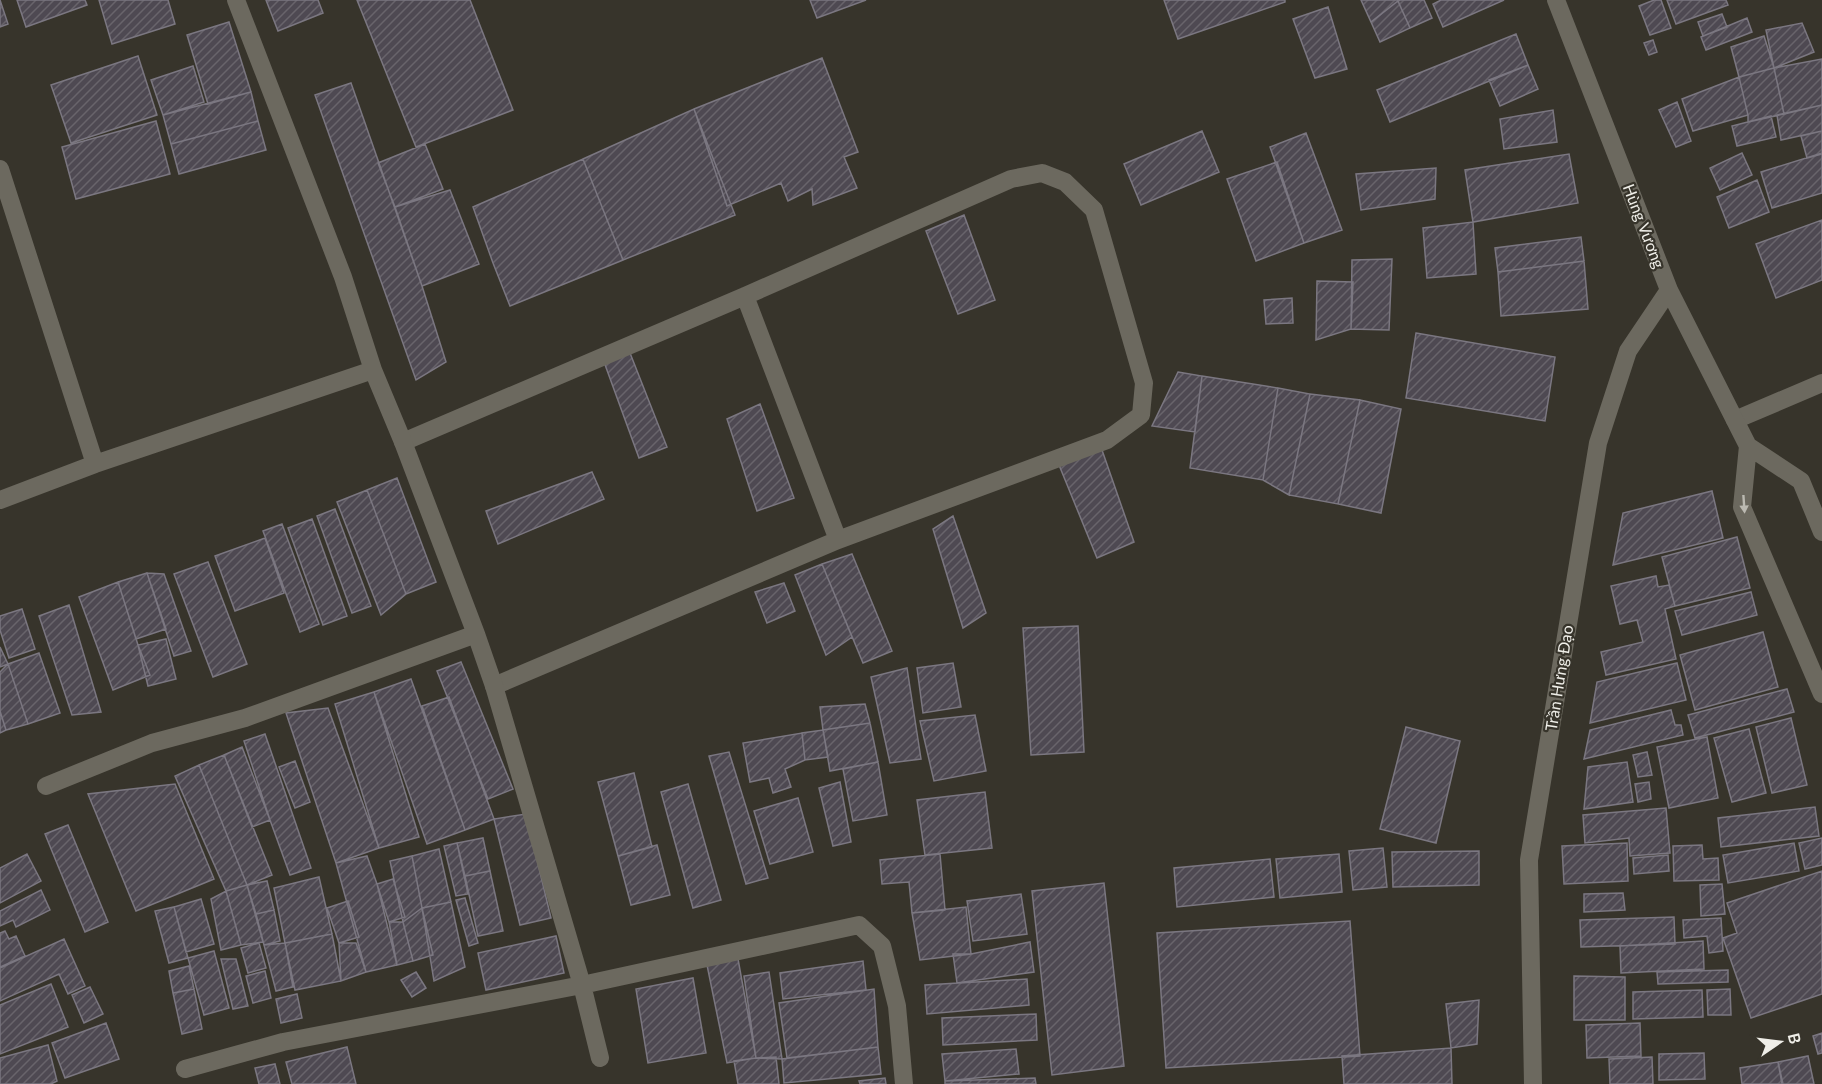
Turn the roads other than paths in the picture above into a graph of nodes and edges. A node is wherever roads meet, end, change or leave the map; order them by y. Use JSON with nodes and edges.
{"nodes":[{"id":1,"x":236,"y":0,"type":"edge"},
{"id":2,"x":1556,"y":0,"type":"edge"},
{"id":3,"x":0,"y":169,"type":"edge"},
{"id":4,"x":1669,"y":290,"type":"junction"},
{"id":5,"x":745,"y":296,"type":"junction"},
{"id":6,"x":373,"y":370,"type":"junction"},
{"id":7,"x":1822,"y":383,"type":"edge"},
{"id":8,"x":1735,"y":420,"type":"junction"},
{"id":9,"x":403,"y":442,"type":"junction"},
{"id":10,"x":1748,"y":446,"type":"junction"},
{"id":11,"x":94,"y":464,"type":"junction"},
{"id":12,"x":0,"y":500,"type":"edge"},
{"id":13,"x":1822,"y":532,"type":"edge"},
{"id":14,"x":838,"y":540,"type":"junction"},
{"id":15,"x":476,"y":634,"type":"junction"},
{"id":16,"x":494,"y":686,"type":"junction"},
{"id":17,"x":1822,"y":694,"type":"edge"},
{"id":18,"x":46,"y":786,"type":"dead end"},
{"id":19,"x":582,"y":985,"type":"junction"},
{"id":20,"x":600,"y":1058,"type":"dead end"},
{"id":21,"x":185,"y":1069,"type":"dead end"},
{"id":22,"x":904,"y":1084,"type":"edge"},
{"id":23,"x":1533,"y":1084,"type":"edge"}],
"edges":[{"from":1,"to":6,"type":"street"},
{"from":2,"to":4,"type":"street","name":"Hùng Vương"},
{"from":3,"to":11,"type":"street"},
{"from":4,"to":8,"type":"street","name":"Hùng Vương"},
{"from":4,"to":23,"type":"street","name":"Trần Hưng Đạo"},
{"from":5,"to":9,"type":"street"},
{"from":5,"to":14,"type":"street"},
{"from":5,"to":14,"type":"street"},
{"from":6,"to":9,"type":"street"},
{"from":6,"to":11,"type":"street"},
{"from":7,"to":8,"type":"street"},
{"from":8,"to":10,"type":"street","name":"Hùng Vương"},
{"from":9,"to":15,"type":"street"},
{"from":10,"to":13,"type":"street","name":"Hùng Vương"},
{"from":10,"to":17,"type":"street","one_way":true},
{"from":11,"to":12,"type":"street"},
{"from":14,"to":16,"type":"street"},
{"from":15,"to":16,"type":"street"},
{"from":15,"to":18,"type":"street"},
{"from":16,"to":19,"type":"street"},
{"from":19,"to":20,"type":"street"},
{"from":19,"to":21,"type":"street"},
{"from":19,"to":22,"type":"street"}]}
